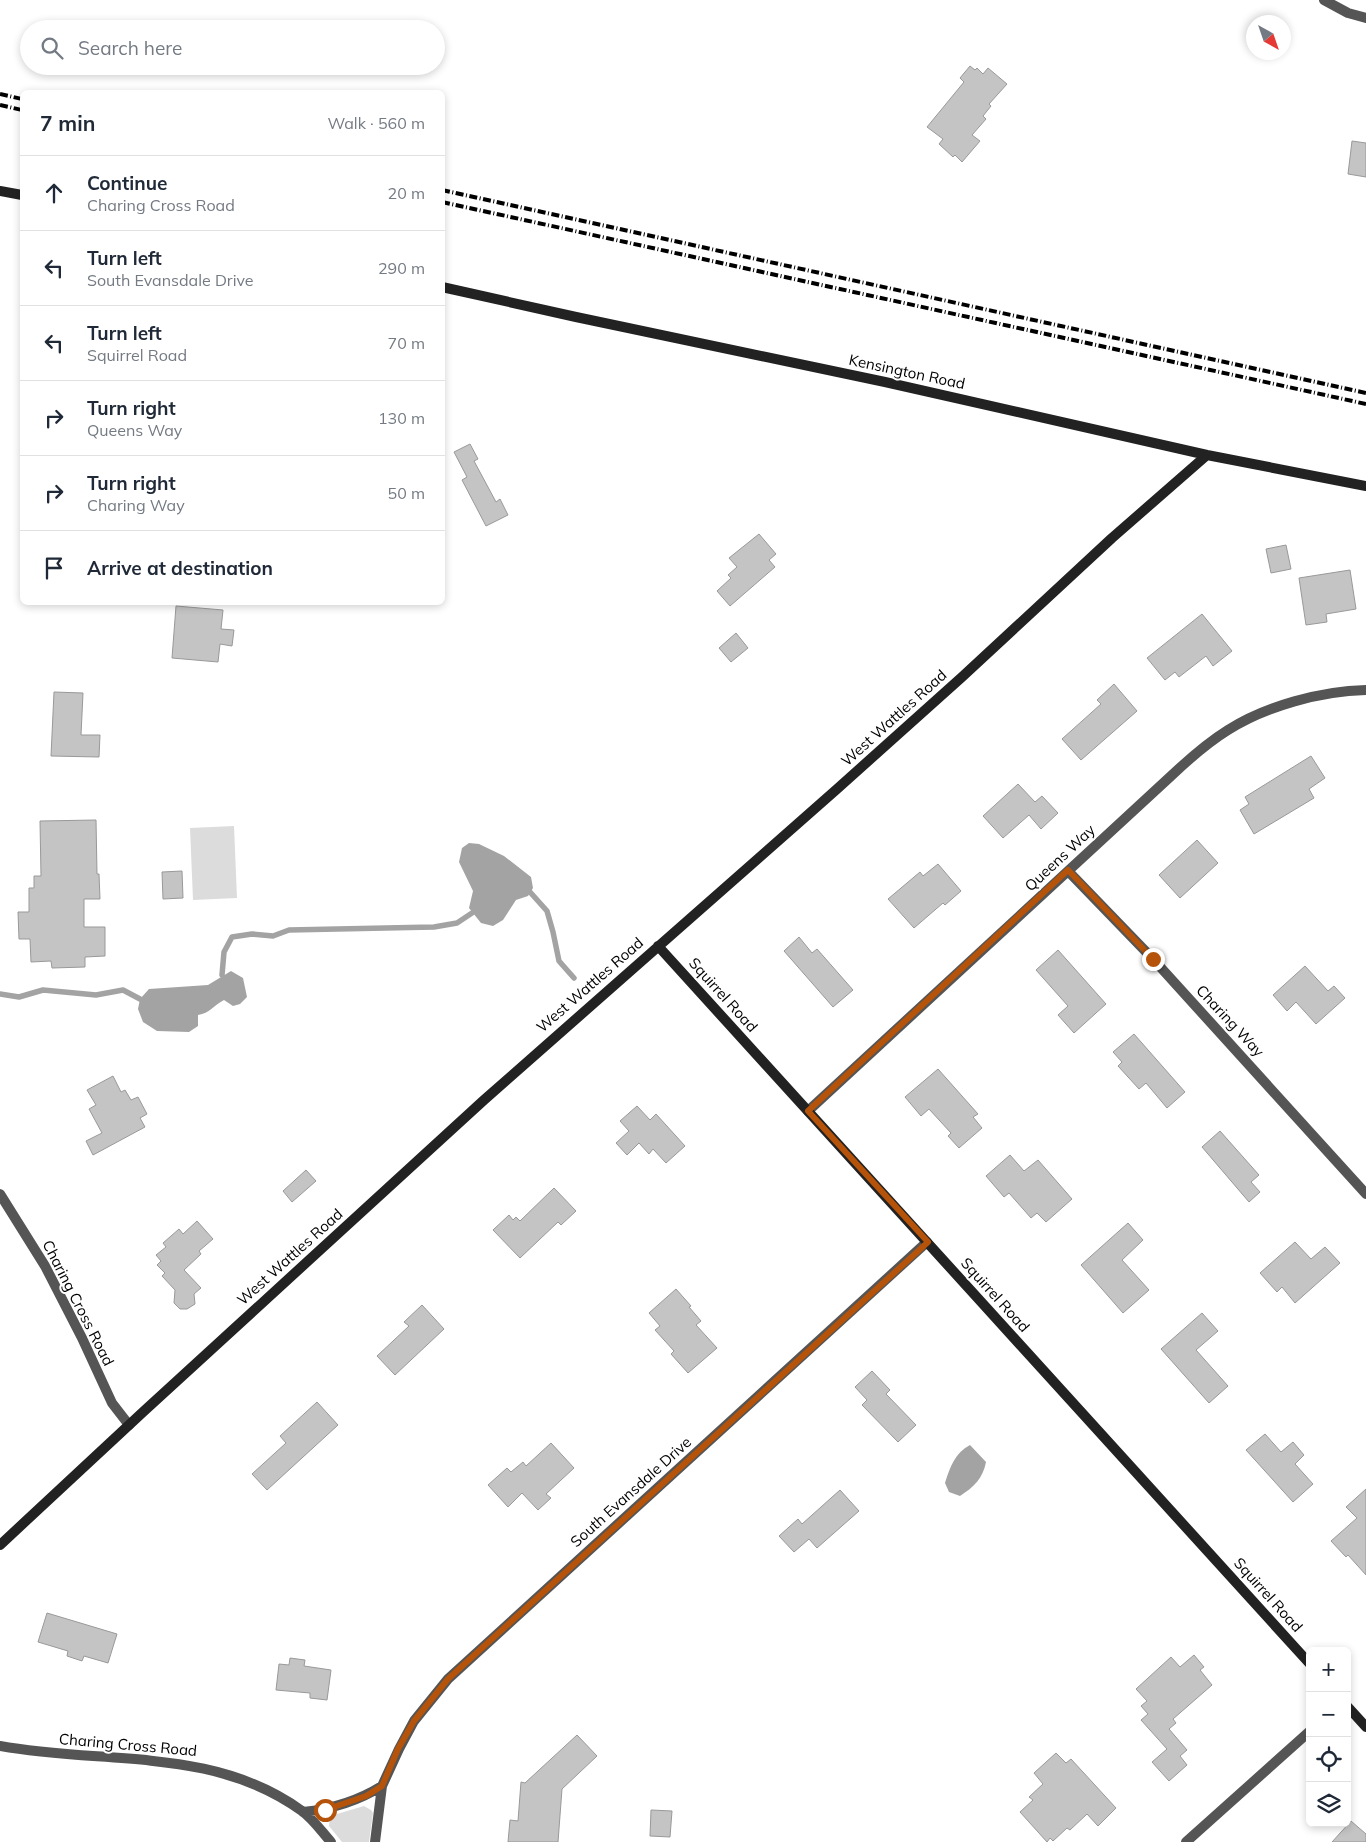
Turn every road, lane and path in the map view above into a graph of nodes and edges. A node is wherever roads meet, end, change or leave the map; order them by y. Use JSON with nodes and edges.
{"nodes":[{"id":1,"x":1324,"y":0,"type":"edge"},
{"id":2,"x":1366,"y":18,"type":"edge"},
{"id":3,"x":0,"y":191,"type":"edge"},
{"id":4,"x":20,"y":195,"type":"edge"},
{"id":5,"x":445,"y":288,"type":"edge"},
{"id":6,"x":1206,"y":455,"type":"junction"},
{"id":7,"x":1366,"y":486,"type":"edge"},
{"id":8,"x":1366,"y":690,"type":"edge"},
{"id":9,"x":1068,"y":870,"type":"junction"},
{"id":10,"x":658,"y":946,"type":"junction"},
{"id":11,"x":808,"y":1111,"type":"junction"},
{"id":12,"x":0,"y":1194,"type":"edge"},
{"id":13,"x":1366,"y":1194,"type":"edge"},
{"id":14,"x":928,"y":1242,"type":"junction"},
{"id":15,"x":129,"y":1425,"type":"junction"},
{"id":16,"x":0,"y":1545,"type":"edge"},
{"id":17,"x":1306,"y":1660,"type":"edge"},
{"id":18,"x":1351,"y":1710,"type":"edge"},
{"id":19,"x":1366,"y":1727,"type":"edge"},
{"id":20,"x":1306,"y":1735,"type":"edge"},
{"id":21,"x":0,"y":1746,"type":"edge"},
{"id":22,"x":382,"y":1786,"type":"junction"},
{"id":23,"x":303,"y":1812,"type":"junction"},
{"id":24,"x":331,"y":1842,"type":"edge"},
{"id":25,"x":375,"y":1842,"type":"edge"},
{"id":26,"x":1186,"y":1842,"type":"edge"}],
"edges":[{"from":1,"to":2,"type":"street"},
{"from":3,"to":4,"type":"street"},
{"from":5,"to":6,"type":"street","name":"Kensington Road"},
{"from":6,"to":7,"type":"street","name":"Kensington Road"},
{"from":6,"to":10,"type":"street","name":"West Wattles Road"},
{"from":8,"to":9,"type":"street","name":"Queens Way"},
{"from":9,"to":11,"type":"street","name":"Queens Way"},
{"from":9,"to":13,"type":"street","name":"Charing Way"},
{"from":10,"to":11,"type":"street","name":"Squirrel Road"},
{"from":10,"to":15,"type":"street","name":"West Wattles Road"},
{"from":11,"to":14,"type":"street","name":"Squirrel Road"},
{"from":12,"to":15,"type":"street","name":"Charing Cross Road"},
{"from":14,"to":17,"type":"street","name":"Squirrel Road"},
{"from":14,"to":22,"type":"street","name":"South Evansdale Drive"},
{"from":15,"to":16,"type":"street","name":"West Wattles Road"},
{"from":18,"to":19,"type":"street"},
{"from":20,"to":26,"type":"street"},
{"from":21,"to":23,"type":"street","name":"Charing Cross Road"},
{"from":22,"to":23,"type":"street"},
{"from":22,"to":25,"type":"street"},
{"from":23,"to":24,"type":"street","name":"Charing Cross Road"}]}
